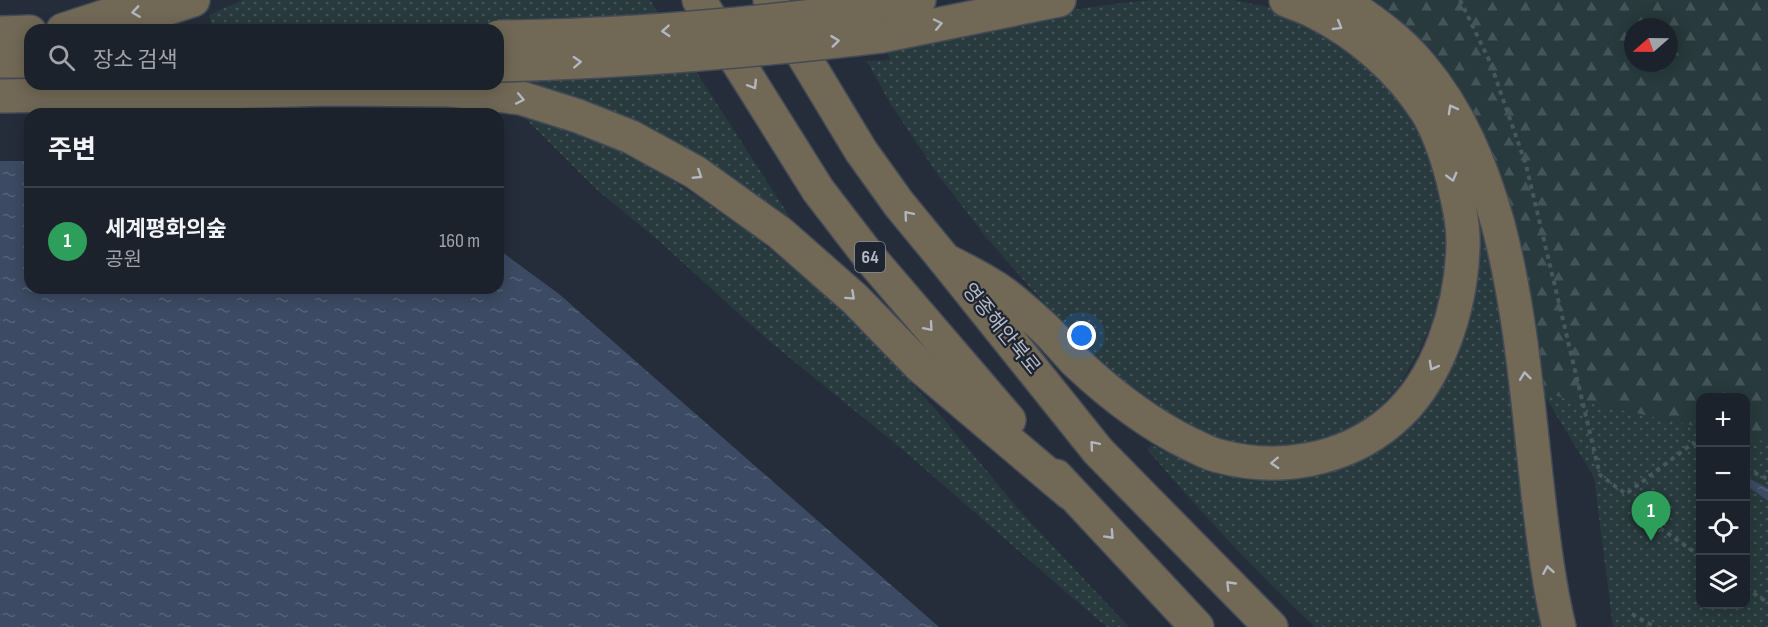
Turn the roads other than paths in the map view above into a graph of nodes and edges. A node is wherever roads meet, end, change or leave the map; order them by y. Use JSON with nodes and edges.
{"nodes":[{"id":1,"x":193,"y":0,"type":"edge"},
{"id":2,"x":699,"y":0,"type":"edge"},
{"id":3,"x":770,"y":0,"type":"edge"},
{"id":4,"x":919,"y":0,"type":"edge"},
{"id":5,"x":1059,"y":0,"type":"edge"},
{"id":6,"x":1286,"y":0,"type":"edge"},
{"id":7,"x":1341,"y":0,"type":"edge"},
{"id":8,"x":876,"y":22,"type":"junction"},
{"id":9,"x":81,"y":24,"type":"edge"},
{"id":10,"x":24,"y":32,"type":"edge"},
{"id":11,"x":0,"y":33,"type":"edge"},
{"id":12,"x":504,"y":38,"type":"edge"},
{"id":13,"x":0,"y":61,"type":"edge"},
{"id":14,"x":24,"y":61,"type":"edge"},
{"id":15,"x":504,"y":65,"type":"edge"},
{"id":16,"x":292,"y":90,"type":"edge"},
{"id":17,"x":450,"y":90,"type":"edge"},
{"id":18,"x":0,"y":96,"type":"edge"},
{"id":19,"x":945,"y":260,"type":"junction"},
{"id":20,"x":1070,"y":493,"type":"junction"},
{"id":21,"x":1197,"y":627,"type":"edge"},
{"id":22,"x":1271,"y":627,"type":"edge"},
{"id":23,"x":1559,"y":627,"type":"edge"}],
"edges":[{"from":1,"to":9,"type":"highway","one_way":true},
{"from":2,"to":20,"type":"highway","number":"64","one_way":true},
{"from":19,"to":3,"type":"highway","name":"영종해안북로","one_way":true},
{"from":4,"to":8,"type":"highway"},
{"from":8,"to":5,"type":"highway","one_way":true},
{"from":6,"to":19,"type":"highway","one_way":true},
{"from":23,"to":7,"type":"highway","one_way":true},
{"from":8,"to":12,"type":"highway","one_way":true,"bridge":true},
{"from":15,"to":8,"type":"highway","one_way":true,"bridge":true},
{"from":10,"to":11,"type":"highway"},
{"from":13,"to":14,"type":"highway"},
{"from":18,"to":16,"type":"highway","one_way":true},
{"from":17,"to":20,"type":"highway","one_way":true},
{"from":22,"to":19,"type":"highway","name":"영종해안북로","one_way":true},
{"from":20,"to":21,"type":"highway","number":"64","one_way":true}]}
